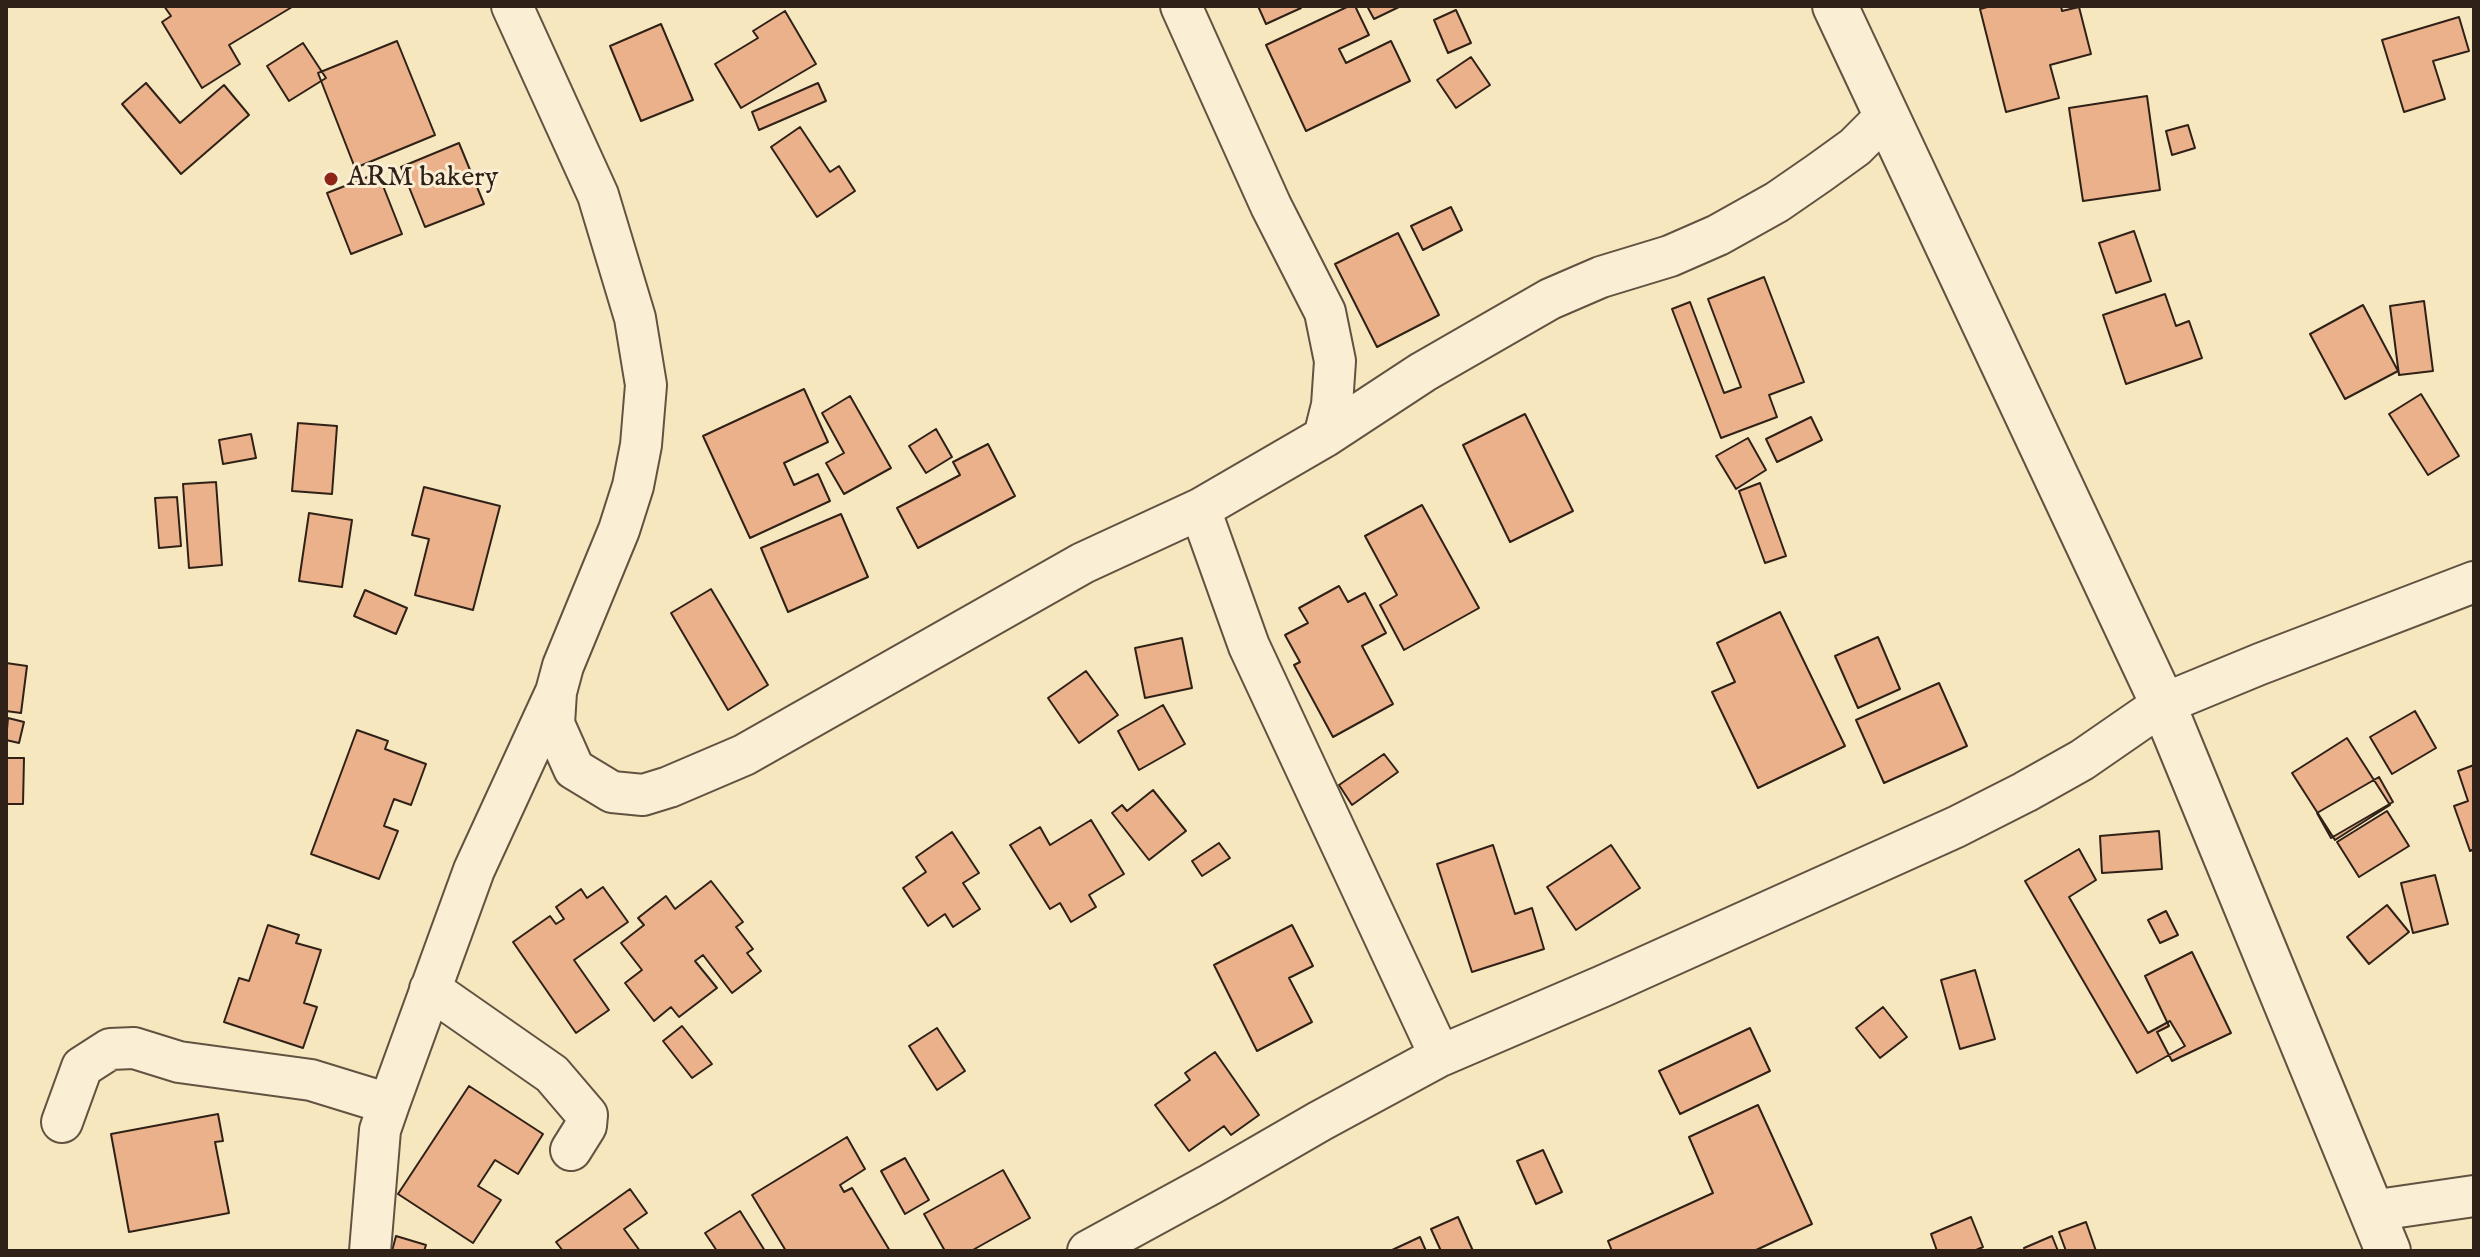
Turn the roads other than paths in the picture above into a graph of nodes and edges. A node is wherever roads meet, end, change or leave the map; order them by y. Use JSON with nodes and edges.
{"nodes":[{"id":1,"x":512,"y":6,"type":"edge"},
{"id":2,"x":1181,"y":6,"type":"edge"},
{"id":3,"x":1835,"y":6,"type":"edge"},
{"id":4,"x":1886,"y":116,"type":"junction"},
{"id":5,"x":1324,"y":437,"type":"junction"},
{"id":6,"x":1200,"y":509,"type":"junction"},
{"id":7,"x":2474,"y":582,"type":"edge"},
{"id":8,"x":556,"y":692,"type":"junction"},
{"id":9,"x":2163,"y":704,"type":"junction"},
{"id":10,"x":430,"y":989,"type":"junction"},
{"id":11,"x":1440,"y":1056,"type":"junction"},
{"id":12,"x":389,"y":1104,"type":"junction"},
{"id":13,"x":62,"y":1122,"type":"dead end"},
{"id":14,"x":571,"y":1150,"type":"dead end"},
{"id":15,"x":2474,"y":1196,"type":"edge"},
{"id":16,"x":1141,"y":1238,"type":"edge"},
{"id":17,"x":2378,"y":1238,"type":"edge"},
{"id":18,"x":370,"y":1251,"type":"edge"},
{"id":19,"x":1088,"y":1251,"type":"edge"}],
"edges":[{"from":1,"to":8,"type":"street"},
{"from":2,"to":5,"type":"street"},
{"from":3,"to":4,"type":"street"},
{"from":4,"to":5,"type":"street"},
{"from":4,"to":9,"type":"street"},
{"from":5,"to":6,"type":"street"},
{"from":6,"to":8,"type":"street"},
{"from":6,"to":11,"type":"street"},
{"from":7,"to":9,"type":"street"},
{"from":8,"to":10,"type":"street"},
{"from":9,"to":11,"type":"street"},
{"from":9,"to":17,"type":"street"},
{"from":10,"to":12,"type":"street"},
{"from":10,"to":14,"type":"street"},
{"from":11,"to":16,"type":"street"},
{"from":12,"to":13,"type":"street"},
{"from":12,"to":18,"type":"street"},
{"from":15,"to":17,"type":"street"},
{"from":16,"to":19,"type":"street"}]}
